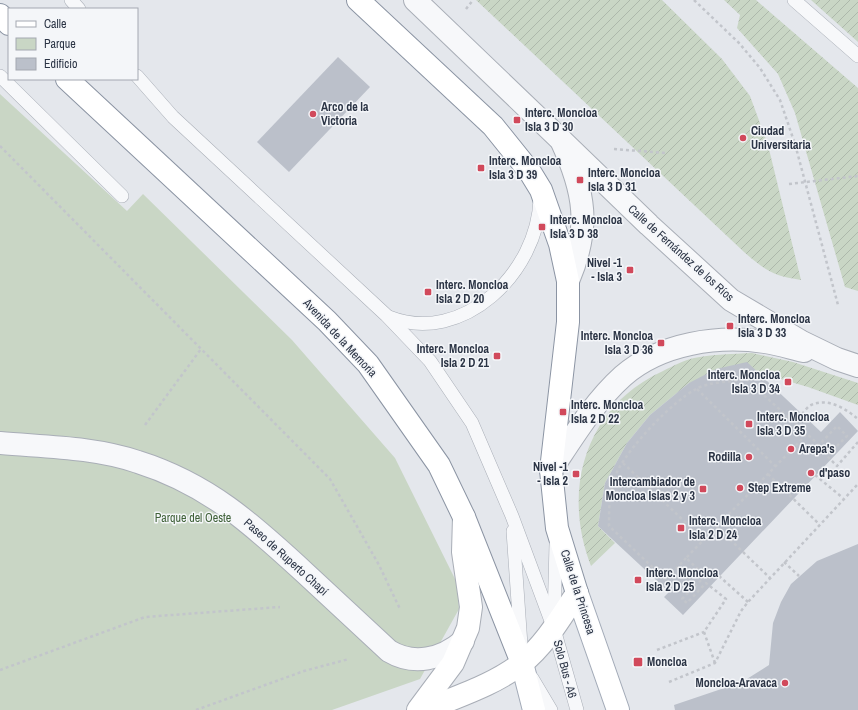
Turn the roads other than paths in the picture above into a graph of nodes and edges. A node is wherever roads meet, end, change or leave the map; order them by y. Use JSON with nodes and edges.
{"nodes":[{"id":1,"x":71,"y":0,"type":"edge"},
{"id":2,"x":358,"y":0,"type":"edge"},
{"id":3,"x":415,"y":0,"type":"edge"},
{"id":4,"x":794,"y":0,"type":"edge"},
{"id":5,"x":78,"y":8,"type":"edge"},
{"id":6,"x":0,"y":15,"type":"edge"},
{"id":7,"x":8,"y":23,"type":"edge"},
{"id":8,"x":858,"y":56,"type":"edge"},
{"id":9,"x":0,"y":76,"type":"edge"},
{"id":10,"x":138,"y":77,"type":"edge"},
{"id":11,"x":68,"y":80,"type":"edge"},
{"id":12,"x":561,"y":140,"type":"junction"},
{"id":13,"x":541,"y":190,"type":"junction"},
{"id":14,"x":122,"y":196,"type":"dead end"},
{"id":15,"x":568,"y":281,"type":"junction"},
{"id":16,"x":386,"y":315,"type":"junction"},
{"id":17,"x":837,"y":359,"type":"junction"},
{"id":18,"x":858,"y":366,"type":"edge"},
{"id":19,"x":0,"y":443,"type":"edge"},
{"id":20,"x":551,"y":470,"type":"junction"},
{"id":21,"x":512,"y":516,"type":"junction"},
{"id":22,"x":464,"y":517,"type":"junction"},
{"id":23,"x":556,"y":528,"type":"junction"},
{"id":24,"x":577,"y":593,"type":"junction"},
{"id":25,"x":554,"y":629,"type":"junction"},
{"id":26,"x":463,"y":641,"type":"junction"},
{"id":27,"x":522,"y":663,"type":"junction"},
{"id":28,"x":418,"y":710,"type":"edge"},
{"id":29,"x":425,"y":710,"type":"edge"},
{"id":30,"x":534,"y":710,"type":"edge"},
{"id":31,"x":551,"y":710,"type":"edge"},
{"id":32,"x":577,"y":710,"type":"edge"},
{"id":33,"x":618,"y":710,"type":"edge"}],
"edges":[{"from":1,"to":5,"type":"lane"},
{"from":2,"to":13,"type":"main road"},
{"from":3,"to":12,"type":"street"},
{"from":4,"to":8,"type":"lane"},
{"from":6,"to":7,"type":"main road"},
{"from":9,"to":14,"type":"lane"},
{"from":10,"to":16,"type":"lane"},
{"from":11,"to":22,"type":"main road","name":"Avenida de la Memoria"},
{"from":12,"to":15,"type":"street"},
{"from":12,"to":17,"type":"street","name":"Calle de Fernández de los Ríos"},
{"from":13,"to":15,"type":"main road"},
{"from":13,"to":16,"type":"lane"},
{"from":15,"to":20,"type":"main road"},
{"from":16,"to":21,"type":"lane"},
{"from":17,"to":18,"type":"street","name":"Calle de Fernández de los Ríos"},
{"from":17,"to":20,"type":"street"},
{"from":19,"to":26,"type":"street","name":"Paseo de Ruperto Chapí"},
{"from":20,"to":23,"type":"main road","name":"Calle de la Princesa"},
{"from":21,"to":25,"type":"lane"},
{"from":21,"to":27,"type":"lane"},
{"from":22,"to":26,"type":"main road"},
{"from":22,"to":27,"type":"main road","name":"Avenida de la Memoria"},
{"from":23,"to":24,"type":"main road","name":"Calle de la Princesa"},
{"from":23,"to":25,"type":"lane"},
{"from":24,"to":25,"type":"main road"},
{"from":24,"to":33,"type":"main road","name":"Calle de la Princesa"},
{"from":25,"to":27,"type":"main road"},
{"from":25,"to":32,"type":"lane","name":"Solo Bus - A6"},
{"from":26,"to":28,"type":"main road"},
{"from":27,"to":29,"type":"main road"},
{"from":27,"to":30,"type":"main road"},
{"from":27,"to":31,"type":"lane"}]}
